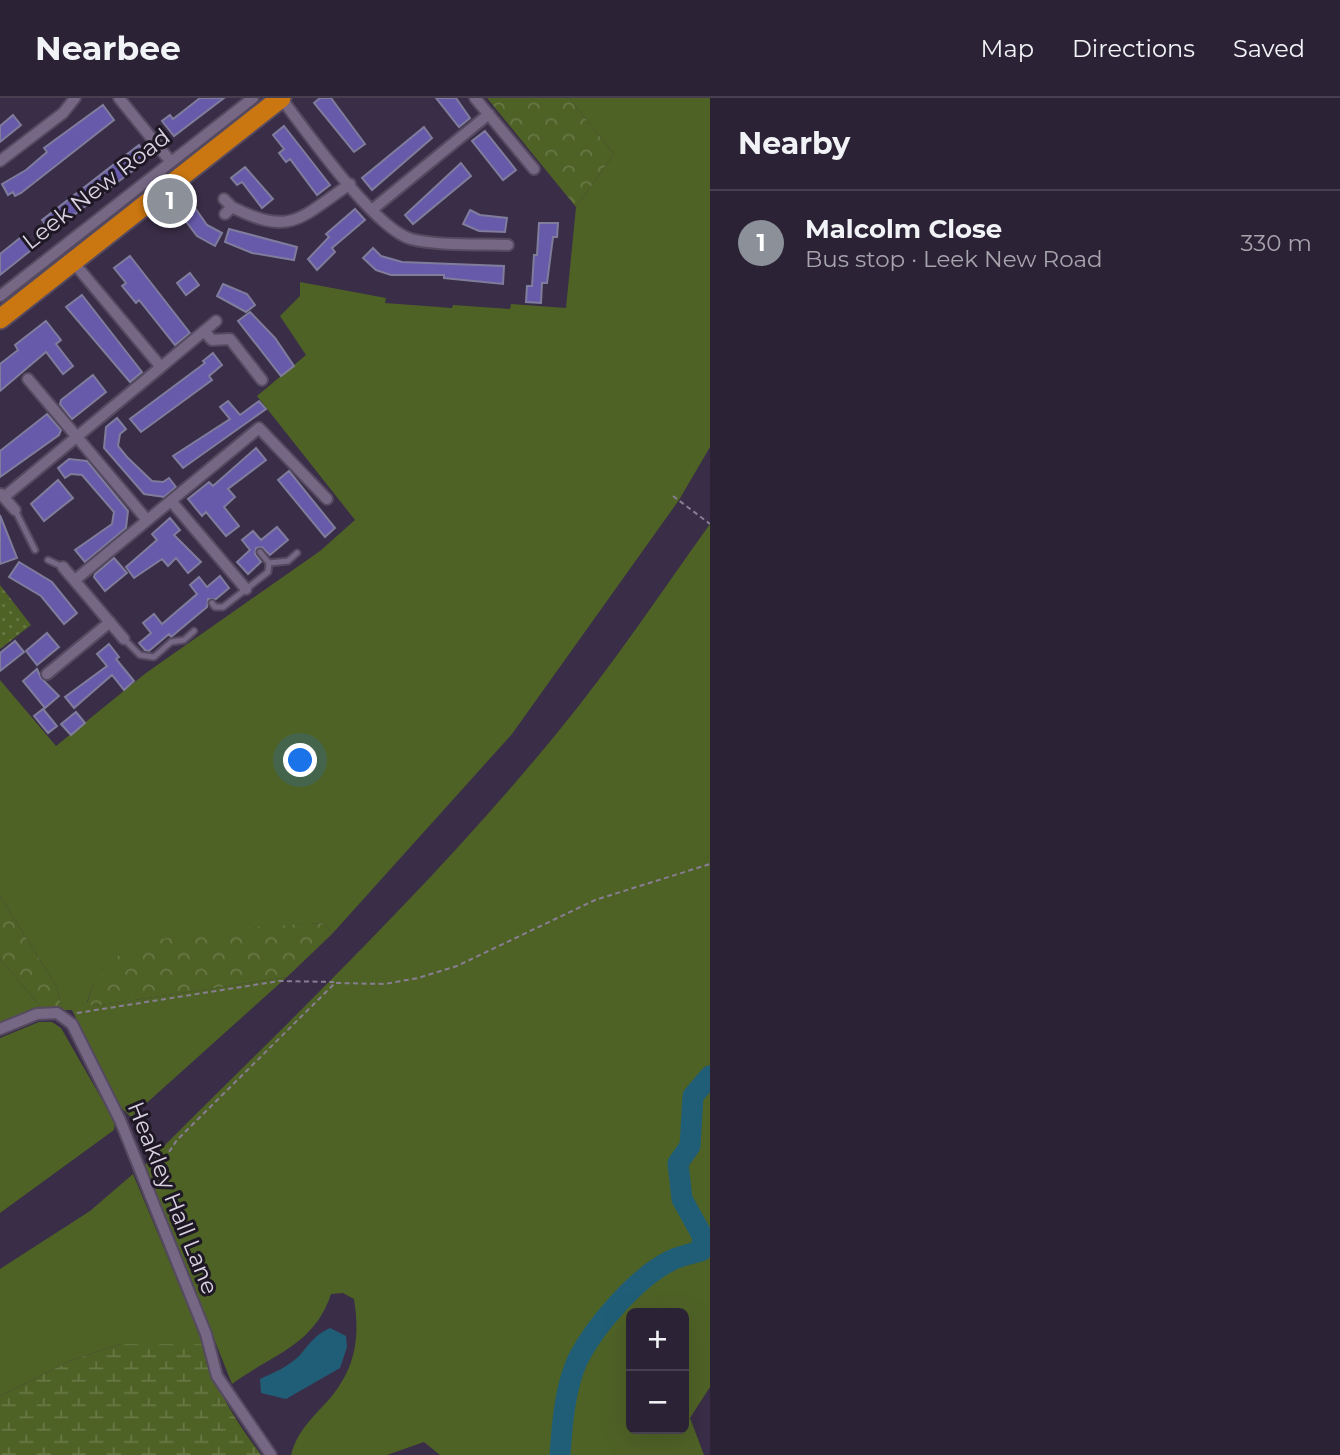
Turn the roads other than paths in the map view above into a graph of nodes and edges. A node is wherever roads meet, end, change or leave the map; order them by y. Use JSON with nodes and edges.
{"nodes":[{"id":1,"x":75,"y":98,"type":"edge"},
{"id":2,"x":119,"y":98,"type":"edge"},
{"id":3,"x":253,"y":98,"type":"edge"},
{"id":4,"x":281,"y":98,"type":"edge"},
{"id":5,"x":475,"y":98,"type":"edge"},
{"id":6,"x":489,"y":114,"type":"junction"},
{"id":7,"x":228,"y":129,"type":"junction"},
{"id":8,"x":0,"y":162,"type":"edge"},
{"id":9,"x":171,"y":162,"type":"junction"},
{"id":10,"x":534,"y":169,"type":"dead end"},
{"id":11,"x":350,"y":184,"type":"junction"},
{"id":12,"x":227,"y":207,"type":"dead end"},
{"id":13,"x":373,"y":209,"type":"junction"},
{"id":14,"x":508,"y":245,"type":"dead end"},
{"id":15,"x":74,"y":263,"type":"junction"},
{"id":16,"x":0,"y":296,"type":"edge"},
{"id":17,"x":0,"y":319,"type":"edge"},
{"id":18,"x":216,"y":321,"type":"dead end"},
{"id":19,"x":208,"y":336,"type":"junction"},
{"id":20,"x":161,"y":367,"type":"junction"},
{"id":21,"x":28,"y":379,"type":"dead end"},
{"id":22,"x":262,"y":380,"type":"dead end"},
{"id":23,"x":77,"y":437,"type":"junction"},
{"id":24,"x":2,"y":495,"type":"edge"},
{"id":25,"x":327,"y":499,"type":"dead end"},
{"id":26,"x":171,"y":501,"type":"junction"},
{"id":27,"x":15,"y":510,"type":"joint"},
{"id":28,"x":147,"y":520,"type":"junction"},
{"id":29,"x":35,"y":550,"type":"dead end"},
{"id":30,"x":260,"y":552,"type":"dead end"},
{"id":31,"x":297,"y":554,"type":"dead end"},
{"id":32,"x":48,"y":560,"type":"dead end"},
{"id":33,"x":269,"y":563,"type":"junction"},
{"id":34,"x":63,"y":567,"type":"joint"},
{"id":35,"x":75,"y":580,"type":"junction"},
{"id":36,"x":246,"y":589,"type":"junction"},
{"id":37,"x":212,"y":603,"type":"dead end"},
{"id":38,"x":110,"y":622,"type":"junction"},
{"id":39,"x":194,"y":631,"type":"dead end"},
{"id":40,"x":124,"y":639,"type":"joint"},
{"id":41,"x":47,"y":674,"type":"dead end"},
{"id":42,"x":0,"y":1029,"type":"edge"},
{"id":43,"x":271,"y":1455,"type":"edge"}],
"edges":[{"from":1,"to":8,"type":"street"},
{"from":2,"to":9,"type":"street"},
{"from":3,"to":7,"type":"street","name":"Leek New Road"},
{"from":4,"to":7,"type":"highway","name":"Leek New Road"},
{"from":4,"to":11,"type":"street"},
{"from":5,"to":6,"type":"street"},
{"from":6,"to":10,"type":"street"},
{"from":6,"to":13,"type":"street"},
{"from":7,"to":9,"type":"street","name":"Leek New Road"},
{"from":7,"to":15,"type":"highway","name":"Leek New Road"},
{"from":9,"to":16,"type":"street","name":"Leek New Road"},
{"from":11,"to":12,"type":"street"},
{"from":11,"to":13,"type":"street"},
{"from":13,"to":14,"type":"street"},
{"from":15,"to":17,"type":"highway","name":"Leek New Road"},
{"from":15,"to":20,"type":"street"},
{"from":18,"to":19,"type":"street"},
{"from":19,"to":20,"type":"street"},
{"from":19,"to":22,"type":"street"},
{"from":20,"to":23,"type":"street"},
{"from":21,"to":23,"type":"street"},
{"from":23,"to":24,"type":"street"},
{"from":23,"to":28,"type":"street"},
{"from":24,"to":27,"type":"street"},
{"from":25,"to":26,"type":"street"},
{"from":26,"to":28,"type":"street"},
{"from":26,"to":36,"type":"street"},
{"from":27,"to":29,"type":"lane"},
{"from":28,"to":35,"type":"street"},
{"from":30,"to":33,"type":"lane"},
{"from":31,"to":33,"type":"lane"},
{"from":32,"to":34,"type":"lane"},
{"from":33,"to":36,"type":"lane"},
{"from":34,"to":35,"type":"street"},
{"from":35,"to":38,"type":"street"},
{"from":36,"to":37,"type":"lane"},
{"from":38,"to":40,"type":"street"},
{"from":38,"to":41,"type":"street"},
{"from":39,"to":40,"type":"lane"},
{"from":42,"to":43,"type":"street","name":"Heakley Hall Lane"}]}
